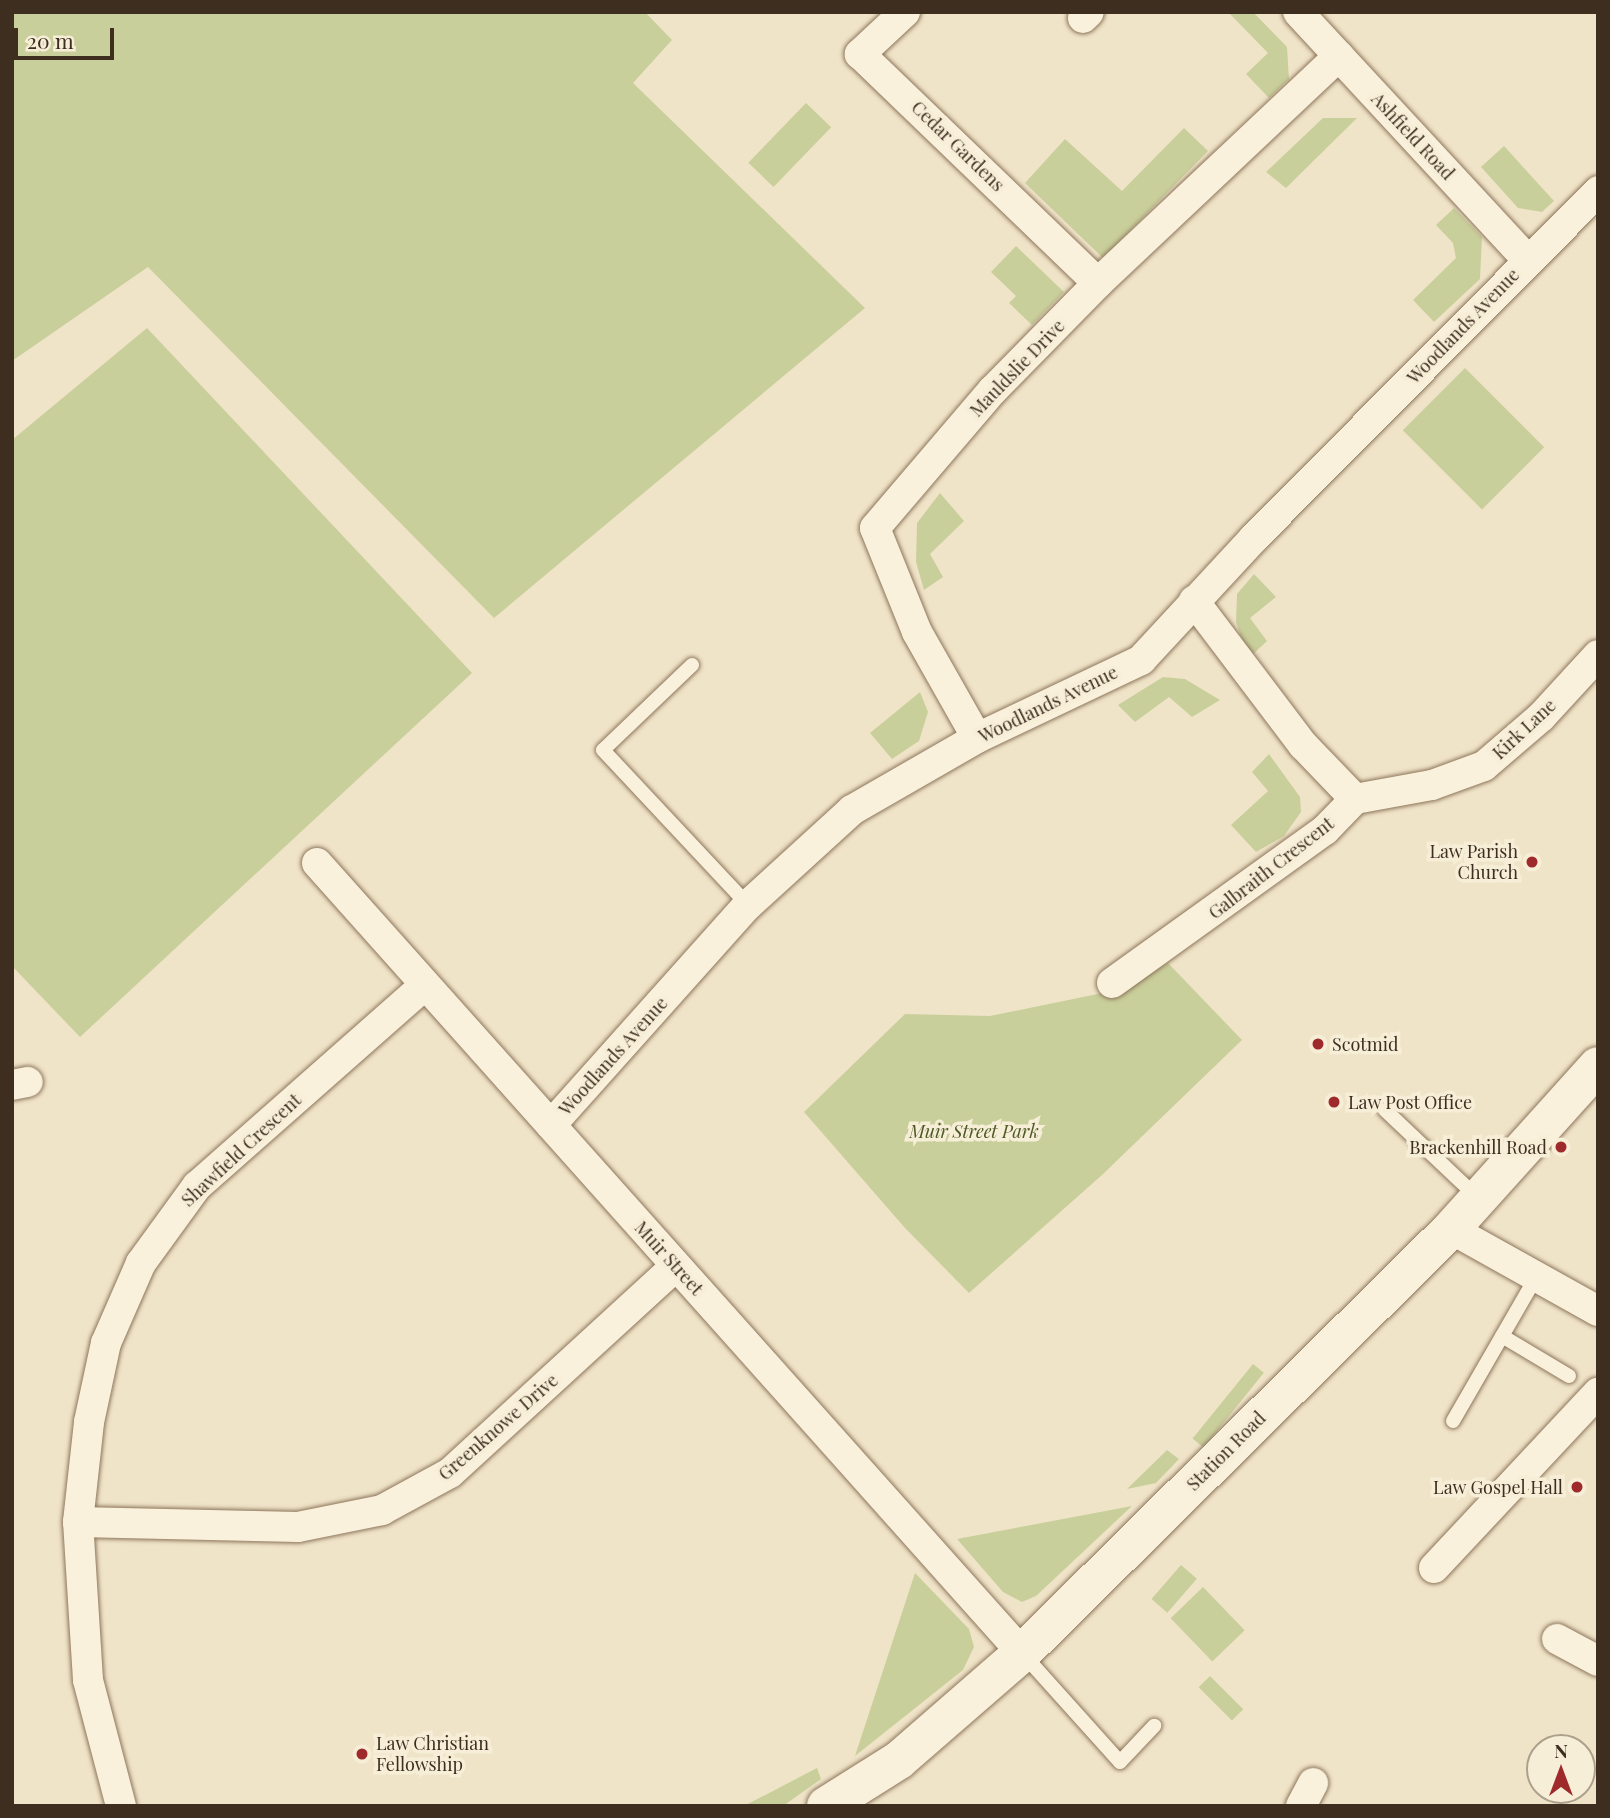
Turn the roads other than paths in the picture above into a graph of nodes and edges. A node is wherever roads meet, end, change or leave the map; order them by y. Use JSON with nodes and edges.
{"nodes":[{"id":1,"x":905,"y":12,"type":"edge"},
{"id":2,"x":1298,"y":12,"type":"edge"},
{"id":3,"x":1339,"y":56,"type":"junction"},
{"id":4,"x":1598,"y":191,"type":"edge"},
{"id":5,"x":1528,"y":260,"type":"junction"},
{"id":6,"x":1098,"y":283,"type":"junction"},
{"id":7,"x":1194,"y":601,"type":"junction"},
{"id":8,"x":1598,"y":655,"type":"edge"},
{"id":9,"x":692,"y":665,"type":"dead end"},
{"id":10,"x":977,"y":738,"type":"junction"},
{"id":11,"x":1354,"y":799,"type":"junction"},
{"id":12,"x":317,"y":863,"type":"dead end"},
{"id":13,"x":748,"y":905,"type":"junction"},
{"id":14,"x":1112,"y":983,"type":"dead end"},
{"id":15,"x":425,"y":985,"type":"junction"},
{"id":16,"x":1598,"y":1066,"type":"edge"},
{"id":17,"x":1385,"y":1110,"type":"dead end"},
{"id":18,"x":551,"y":1125,"type":"junction"},
{"id":19,"x":1478,"y":1199,"type":"junction"},
{"id":20,"x":1451,"y":1229,"type":"junction"},
{"id":21,"x":676,"y":1266,"type":"junction"},
{"id":22,"x":1536,"y":1276,"type":"junction"},
{"id":23,"x":1598,"y":1311,"type":"edge"},
{"id":24,"x":1502,"y":1336,"type":"junction"},
{"id":25,"x":1569,"y":1376,"type":"dead end"},
{"id":26,"x":1598,"y":1393,"type":"edge"},
{"id":27,"x":1453,"y":1421,"type":"dead end"},
{"id":28,"x":78,"y":1522,"type":"junction"},
{"id":29,"x":1434,"y":1568,"type":"dead end"},
{"id":30,"x":1557,"y":1639,"type":"dead end"},
{"id":31,"x":1022,"y":1653,"type":"junction"},
{"id":32,"x":1598,"y":1661,"type":"edge"},
{"id":33,"x":1154,"y":1726,"type":"dead end"},
{"id":34,"x":121,"y":1806,"type":"edge"},
{"id":35,"x":826,"y":1806,"type":"edge"}],
"edges":[{"from":1,"to":6,"type":"street","name":"Cedar Gardens"},
{"from":2,"to":3,"type":"street","name":"Ashfield Road"},
{"from":3,"to":5,"type":"street","name":"Ashfield Road"},
{"from":3,"to":6,"type":"street","name":"Mauldslie Drive"},
{"from":4,"to":5,"type":"street","name":"Woodlands Avenue"},
{"from":5,"to":7,"type":"street","name":"Woodlands Avenue"},
{"from":6,"to":10,"type":"street","name":"Mauldslie Drive"},
{"from":7,"to":10,"type":"street","name":"Woodlands Avenue"},
{"from":7,"to":11,"type":"street"},
{"from":8,"to":11,"type":"street","name":"Kirk Lane"},
{"from":9,"to":13,"type":"lane"},
{"from":10,"to":13,"type":"street","name":"Woodlands Avenue"},
{"from":11,"to":14,"type":"street","name":"Galbraith Crescent"},
{"from":12,"to":15,"type":"street","name":"Muir Street"},
{"from":13,"to":18,"type":"street","name":"Woodlands Avenue"},
{"from":15,"to":18,"type":"street","name":"Muir Street"},
{"from":15,"to":28,"type":"street","name":"Shawfield Crescent"},
{"from":16,"to":19,"type":"main road","name":"Station Road"},
{"from":17,"to":19,"type":"lane"},
{"from":18,"to":21,"type":"street","name":"Muir Street"},
{"from":19,"to":20,"type":"main road","name":"Station Road"},
{"from":20,"to":22,"type":"street"},
{"from":20,"to":31,"type":"main road","name":"Station Road"},
{"from":21,"to":28,"type":"street","name":"Greenknowe Drive"},
{"from":21,"to":31,"type":"street","name":"Muir Street"},
{"from":22,"to":23,"type":"street"},
{"from":22,"to":24,"type":"lane"},
{"from":24,"to":25,"type":"lane"},
{"from":24,"to":27,"type":"lane"},
{"from":26,"to":29,"type":"street"},
{"from":28,"to":34,"type":"street","name":"Shawfield Crescent"},
{"from":30,"to":32,"type":"street"},
{"from":31,"to":33,"type":"lane"},
{"from":31,"to":35,"type":"main road","name":"Station Road"}]}
